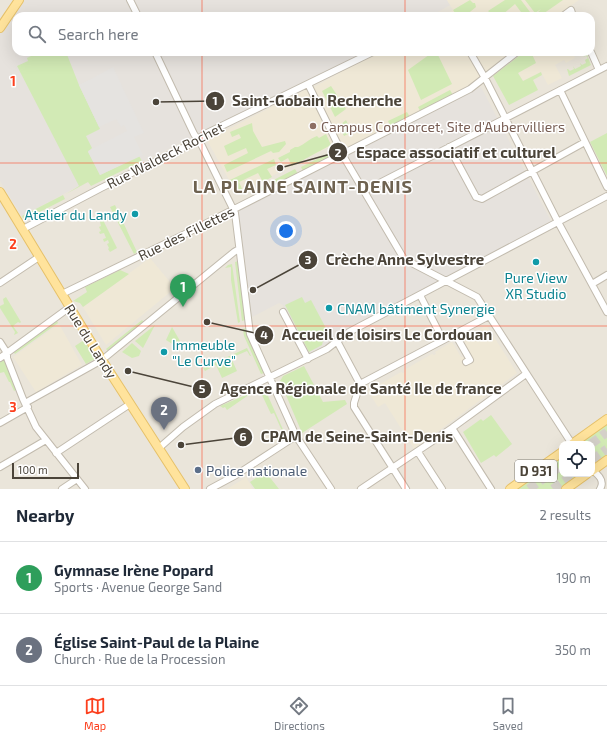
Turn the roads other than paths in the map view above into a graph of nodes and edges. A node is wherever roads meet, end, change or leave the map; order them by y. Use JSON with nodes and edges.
{"nodes":[{"id":1,"x":19,"y":0,"type":"edge"},
{"id":2,"x":130,"y":0,"type":"edge"},
{"id":3,"x":136,"y":12,"type":"edge"},
{"id":4,"x":0,"y":28,"type":"edge"},
{"id":5,"x":157,"y":56,"type":"edge"},
{"id":6,"x":365,"y":56,"type":"edge"},
{"id":7,"x":472,"y":56,"type":"edge"},
{"id":8,"x":512,"y":56,"type":"edge"},
{"id":9,"x":593,"y":56,"type":"edge"},
{"id":10,"x":607,"y":66,"type":"edge"},
{"id":11,"x":599,"y":70,"type":"junction"},
{"id":12,"x":484,"y":78,"type":"junction"},
{"id":13,"x":308,"y":84,"type":"junction"},
{"id":14,"x":560,"y":90,"type":"junction"},
{"id":15,"x":505,"y":119,"type":"junction"},
{"id":16,"x":198,"y":140,"type":"junction"},
{"id":17,"x":585,"y":142,"type":"junction"},
{"id":18,"x":449,"y":147,"type":"junction"},
{"id":19,"x":342,"y":154,"type":"junction"},
{"id":20,"x":532,"y":171,"type":"junction"},
{"id":21,"x":607,"y":187,"type":"edge"},
{"id":22,"x":364,"y":191,"type":"junction"},
{"id":23,"x":0,"y":192,"type":"edge"},
{"id":24,"x":607,"y":196,"type":"edge"},
{"id":25,"x":3,"y":202,"type":"edge"},
{"id":26,"x":233,"y":210,"type":"junction"},
{"id":27,"x":558,"y":222,"type":"junction"},
{"id":28,"x":23,"y":229,"type":"junction"},
{"id":29,"x":239,"y":249,"type":"junction"},
{"id":30,"x":39,"y":257,"type":"junction"},
{"id":31,"x":607,"y":275,"type":"edge"},
{"id":32,"x":448,"y":282,"type":"junction"},
{"id":33,"x":0,"y":283,"type":"edge"},
{"id":34,"x":592,"y":284,"type":"junction"},
{"id":35,"x":62,"y":294,"type":"junction"},
{"id":36,"x":420,"y":295,"type":"junction"},
{"id":37,"x":70,"y":307,"type":"junction"},
{"id":38,"x":283,"y":312,"type":"dead end"},
{"id":39,"x":607,"y":312,"type":"edge"},
{"id":40,"x":489,"y":316,"type":"junction"},
{"id":41,"x":455,"y":334,"type":"junction"},
{"id":42,"x":444,"y":339,"type":"junction"},
{"id":43,"x":337,"y":341,"type":"junction"},
{"id":44,"x":0,"y":342,"type":"edge"},
{"id":45,"x":7,"y":353,"type":"junction"},
{"id":46,"x":0,"y":358,"type":"edge"},
{"id":47,"x":308,"y":359,"type":"junction"},
{"id":48,"x":102,"y":360,"type":"junction"},
{"id":49,"x":466,"y":362,"type":"dead end"},
{"id":50,"x":526,"y":374,"type":"junction"},
{"id":51,"x":270,"y":377,"type":"junction"},
{"id":52,"x":360,"y":384,"type":"junction"},
{"id":53,"x":130,"y":404,"type":"junction"},
{"id":54,"x":26,"y":405,"type":"junction"},
{"id":55,"x":607,"y":419,"type":"edge"},
{"id":56,"x":0,"y":423,"type":"edge"},
{"id":57,"x":452,"y":428,"type":"junction"},
{"id":58,"x":296,"y":436,"type":"junction"},
{"id":59,"x":46,"y":440,"type":"junction"},
{"id":60,"x":570,"y":441,"type":"edge"},
{"id":61,"x":576,"y":441,"type":"edge"},
{"id":62,"x":159,"y":448,"type":"junction"},
{"id":63,"x":418,"y":452,"type":"junction"},
{"id":64,"x":56,"y":453,"type":"junction"},
{"id":65,"x":559,"y":454,"type":"edge"},
{"id":66,"x":607,"y":460,"type":"edge"},
{"id":67,"x":0,"y":467,"type":"edge"},
{"id":68,"x":393,"y":468,"type":"junction"},
{"id":69,"x":595,"y":468,"type":"edge"},
{"id":70,"x":595,"y":472,"type":"edge"},
{"id":71,"x":583,"y":477,"type":"edge"},
{"id":72,"x":77,"y":479,"type":"junction"},
{"id":73,"x":62,"y":489,"type":"edge"},
{"id":74,"x":85,"y":489,"type":"edge"},
{"id":75,"x":185,"y":489,"type":"edge"},
{"id":76,"x":210,"y":489,"type":"edge"},
{"id":77,"x":330,"y":489,"type":"edge"},
{"id":78,"x":361,"y":489,"type":"edge"},
{"id":79,"x":406,"y":489,"type":"edge"},
{"id":80,"x":442,"y":489,"type":"edge"},
{"id":81,"x":491,"y":489,"type":"edge"},
{"id":82,"x":510,"y":489,"type":"edge"},
{"id":83,"x":566,"y":489,"type":"edge"},
{"id":84,"x":600,"y":489,"type":"edge"}],
"edges":[{"from":1,"to":4,"type":"main road"},
{"from":2,"to":3,"type":"street"},
{"from":5,"to":16,"type":"street"},
{"from":6,"to":13,"type":"street","name":"Rue Waldeck Rochet"},
{"from":7,"to":12,"type":"street"},
{"from":8,"to":12,"type":"street","name":"Rue des Fillettes"},
{"from":9,"to":11,"type":"street"},
{"from":10,"to":11,"type":"street"},
{"from":11,"to":14,"type":"street"},
{"from":12,"to":15,"type":"street"},
{"from":12,"to":19,"type":"street","name":"Rue des Fillettes"},
{"from":13,"to":16,"type":"street","name":"Rue Waldeck Rochet"},
{"from":13,"to":19,"type":"street"},
{"from":14,"to":15,"type":"street"},
{"from":14,"to":17,"type":"street"},
{"from":15,"to":18,"type":"street"},
{"from":15,"to":20,"type":"street"},
{"from":16,"to":26,"type":"street"},
{"from":16,"to":28,"type":"street","name":"Rue Waldeck Rochet"},
{"from":17,"to":20,"type":"street"},
{"from":17,"to":21,"type":"street"},
{"from":18,"to":20,"type":"street"},
{"from":18,"to":22,"type":"street"},
{"from":19,"to":22,"type":"street"},
{"from":19,"to":26,"type":"street","name":"Rue des Fillettes"},
{"from":20,"to":27,"type":"street"},
{"from":22,"to":32,"type":"street"},
{"from":23,"to":25,"type":"main road","name":"Rue du Landy"},
{"from":24,"to":27,"type":"street"},
{"from":25,"to":28,"type":"main road","name":"Rue du Landy"},
{"from":26,"to":29,"type":"street"},
{"from":26,"to":35,"type":"street","name":"Rue des Fillettes"},
{"from":27,"to":32,"type":"street"},
{"from":27,"to":34,"type":"street"},
{"from":28,"to":30,"type":"main road","name":"Rue du Landy"},
{"from":29,"to":48,"type":"street"},
{"from":29,"to":51,"type":"street"},
{"from":30,"to":33,"type":"street"},
{"from":30,"to":35,"type":"main road","name":"Rue du Landy"},
{"from":31,"to":34,"type":"street"},
{"from":32,"to":36,"type":"street"},
{"from":32,"to":40,"type":"street"},
{"from":34,"to":39,"type":"street"},
{"from":35,"to":37,"type":"main road","name":"Rue du Landy"},
{"from":36,"to":42,"type":"street"},
{"from":36,"to":43,"type":"street"},
{"from":37,"to":45,"type":"street"},
{"from":37,"to":48,"type":"main road","name":"Rue du Landy"},
{"from":38,"to":47,"type":"street"},
{"from":40,"to":41,"type":"street"},
{"from":40,"to":50,"type":"street"},
{"from":41,"to":42,"type":"street"},
{"from":41,"to":49,"type":"street"},
{"from":42,"to":52,"type":"street"},
{"from":43,"to":47,"type":"street"},
{"from":43,"to":52,"type":"street"},
{"from":44,"to":45,"type":"street"},
{"from":45,"to":46,"type":"street"},
{"from":45,"to":54,"type":"street"},
{"from":47,"to":51,"type":"street"},
{"from":48,"to":53,"type":"main road","name":"Rue du Landy"},
{"from":48,"to":54,"type":"street"},
{"from":50,"to":57,"type":"street"},
{"from":50,"to":60,"type":"street"},
{"from":51,"to":58,"type":"street"},
{"from":51,"to":62,"type":"street"},
{"from":52,"to":68,"type":"street"},
{"from":53,"to":62,"type":"main road","name":"Rue du Landy"},
{"from":53,"to":64,"type":"street"},
{"from":54,"to":56,"type":"street"},
{"from":54,"to":59,"type":"street"},
{"from":55,"to":61,"type":"main road"},
{"from":57,"to":63,"type":"street"},
{"from":57,"to":81,"type":"street"},
{"from":58,"to":76,"type":"street"},
{"from":58,"to":77,"type":"street"},
{"from":59,"to":64,"type":"street"},
{"from":59,"to":67,"type":"street"},
{"from":62,"to":75,"type":"main road","name":"Rue du Landy"},
{"from":63,"to":68,"type":"street"},
{"from":63,"to":80,"type":"street"},
{"from":64,"to":72,"type":"street"},
{"from":65,"to":82,"type":"main road","number":"D 931"},
{"from":66,"to":69,"type":"main road","number":"D 931"},
{"from":68,"to":78,"type":"street"},
{"from":68,"to":79,"type":"street"},
{"from":70,"to":84,"type":"street"},
{"from":71,"to":83,"type":"main road","number":"D 931"},
{"from":72,"to":73,"type":"street"},
{"from":72,"to":74,"type":"street"}]}
